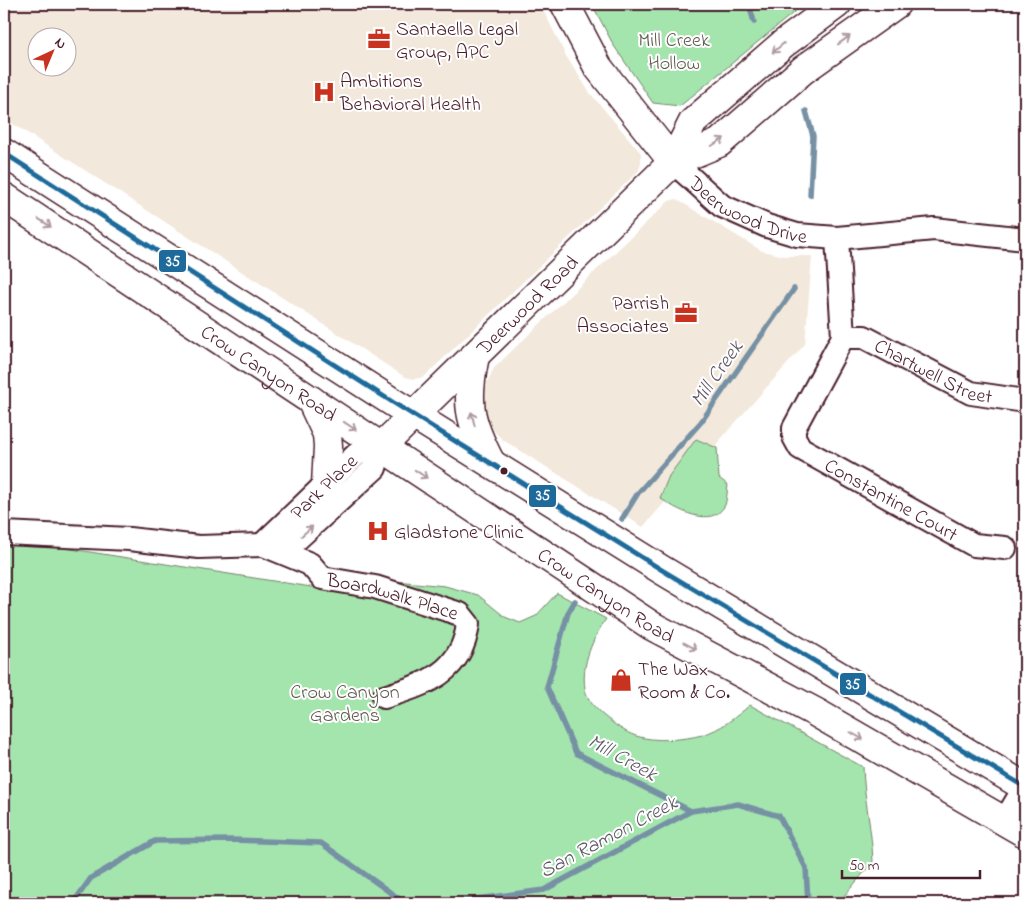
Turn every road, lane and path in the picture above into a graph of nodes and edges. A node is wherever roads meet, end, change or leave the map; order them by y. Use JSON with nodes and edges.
{"nodes":[{"id":1,"x":565,"y":4,"type":"edge"},
{"id":2,"x":837,"y":4,"type":"edge"},
{"id":3,"x":896,"y":4,"type":"edge"},
{"id":4,"x":4,"y":153,"type":"edge"},
{"id":5,"x":674,"y":162,"type":"junction"},
{"id":6,"x":4,"y":196,"type":"edge"},
{"id":7,"x":837,"y":238,"type":"junction"},
{"id":8,"x":1025,"y":239,"type":"edge"},
{"id":9,"x":843,"y":337,"type":"junction"},
{"id":10,"x":475,"y":356,"type":"junction"},
{"id":11,"x":310,"y":399,"type":"junction"},
{"id":12,"x":1025,"y":400,"type":"edge"},
{"id":13,"x":414,"y":415,"type":"junction"},
{"id":14,"x":381,"y":446,"type":"junction"},
{"id":15,"x":491,"y":464,"type":"junction"},
{"id":16,"x":326,"y":485,"type":"junction"},
{"id":17,"x":4,"y":533,"type":"edge"},
{"id":18,"x":262,"y":545,"type":"junction"},
{"id":19,"x":1004,"y":548,"type":"dead end"},
{"id":20,"x":384,"y":697,"type":"dead end"},
{"id":21,"x":1025,"y":787,"type":"edge"},
{"id":22,"x":1015,"y":828,"type":"edge"}],
"edges":[{"from":1,"to":5,"type":"main road","name":"Deerwood Drive"},
{"from":2,"to":5,"type":"main road","name":"Deerwood Road","one_way":true},
{"from":5,"to":3,"type":"main road","name":"Deerwood Road","one_way":true},
{"from":4,"to":13,"type":"main road","name":"Crow Canyon Road"},
{"from":5,"to":7,"type":"street","name":"Deerwood Drive"},
{"from":5,"to":10,"type":"main road","name":"Deerwood Road"},
{"from":6,"to":11,"type":"main road","name":"Crow Canyon Road","one_way":true},
{"from":7,"to":8,"type":"street","name":"Deerwood Drive"},
{"from":7,"to":9,"type":"street"},
{"from":9,"to":12,"type":"street","name":"Chartwell Street"},
{"from":9,"to":19,"type":"street","name":"Constantine Court"},
{"from":10,"to":13,"type":"main road","name":"Deerwood Road"},
{"from":15,"to":10,"type":"main road","one_way":true},
{"from":11,"to":14,"type":"main road","name":"Crow Canyon Road","one_way":true},
{"from":11,"to":16,"type":"main road"},
{"from":13,"to":14,"type":"main road","name":"Deerwood Road"},
{"from":13,"to":15,"type":"main road","name":"Crow Canyon Road"},
{"from":14,"to":16,"type":"street","name":"Park Place"},
{"from":18,"to":14,"type":"street","name":"Park Place","one_way":true},
{"from":14,"to":22,"type":"main road","name":"Crow Canyon Road","one_way":true},
{"from":15,"to":21,"type":"main road","name":"Crow Canyon Road"},
{"from":16,"to":18,"type":"street","name":"Park Place"},
{"from":17,"to":18,"type":"street","name":"Park Place"},
{"from":18,"to":20,"type":"street","name":"Boardwalk Place"},
{"from":21,"to":22,"type":"street"}]}
